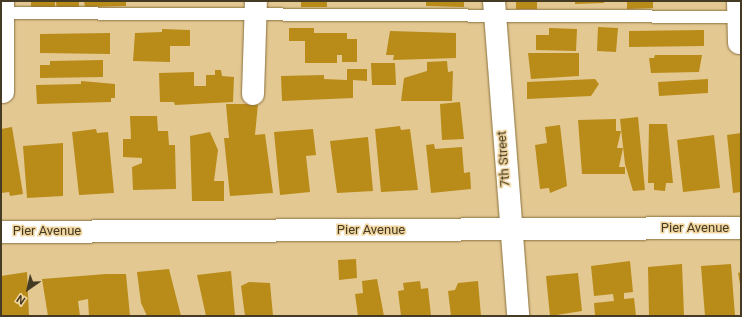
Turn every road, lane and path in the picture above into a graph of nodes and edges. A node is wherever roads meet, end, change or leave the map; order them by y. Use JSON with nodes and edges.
{"nodes":[{"id":1,"x":3,"y":7,"type":"edge"},
{"id":2,"x":256,"y":8,"type":"edge"},
{"id":3,"x":494,"y":10,"type":"edge"},
{"id":4,"x":739,"y":12,"type":"edge"},
{"id":5,"x":739,"y":43,"type":"dead end"},
{"id":6,"x":3,"y":92,"type":"dead end"},
{"id":7,"x":253,"y":94,"type":"dead end"},
{"id":8,"x":741,"y":228,"type":"edge"},
{"id":9,"x":508,"y":229,"type":"junction"},
{"id":10,"x":1,"y":232,"type":"edge"},
{"id":11,"x":518,"y":316,"type":"edge"}],
"edges":[{"from":1,"to":2,"type":"lane"},
{"from":1,"to":6,"type":"street"},
{"from":2,"to":3,"type":"lane"},
{"from":2,"to":7,"type":"street"},
{"from":3,"to":4,"type":"lane"},
{"from":3,"to":9,"type":"street","name":"7th Street"},
{"from":4,"to":5,"type":"street"},
{"from":8,"to":9,"type":"street","name":"Pier Avenue"},
{"from":9,"to":10,"type":"street","name":"Pier Avenue"},
{"from":9,"to":11,"type":"street","name":"7th Street"}]}
